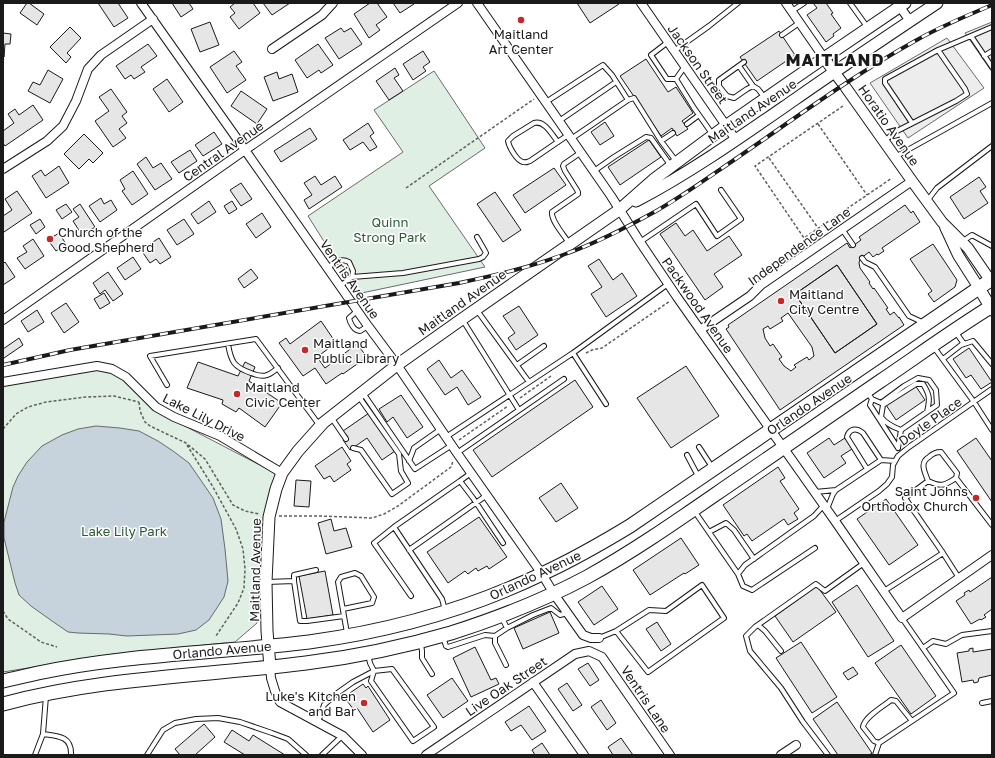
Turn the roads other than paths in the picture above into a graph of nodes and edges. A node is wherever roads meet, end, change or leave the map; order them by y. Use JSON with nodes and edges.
{"nodes":[{"id":1,"x":141,"y":3,"type":"edge"},
{"id":2,"x":333,"y":3,"type":"edge"},
{"id":3,"x":458,"y":3,"type":"edge"},
{"id":4,"x":478,"y":3,"type":"edge"},
{"id":5,"x":641,"y":3,"type":"edge"},
{"id":6,"x":738,"y":3,"type":"edge"},
{"id":7,"x":786,"y":3,"type":"edge"},
{"id":8,"x":804,"y":3,"type":"edge"},
{"id":9,"x":850,"y":3,"type":"edge"},
{"id":10,"x":936,"y":3,"type":"edge"},
{"id":11,"x":897,"y":6,"type":"edge"},
{"id":12,"x":792,"y":11,"type":"junction"},
{"id":13,"x":153,"y":19,"type":"junction"},
{"id":14,"x":910,"y":21,"type":"junction"},
{"id":15,"x":800,"y":22,"type":"junction"},
{"id":16,"x":992,"y":27,"type":"edge"},
{"id":17,"x":868,"y":28,"type":"junction"},
{"id":18,"x":782,"y":35,"type":"dead end"},
{"id":19,"x":971,"y":36,"type":"junction"},
{"id":20,"x":668,"y":42,"type":"junction"},
{"id":21,"x":272,"y":49,"type":"dead end"},
{"id":22,"x":938,"y":50,"type":"junction"},
{"id":23,"x":674,"y":51,"type":"junction"},
{"id":24,"x":992,"y":51,"type":"edge"},
{"id":25,"x":984,"y":56,"type":"junction"},
{"id":26,"x":824,"y":58,"type":"junction"},
{"id":27,"x":744,"y":62,"type":"dead end"},
{"id":28,"x":685,"y":66,"type":"junction"},
{"id":29,"x":739,"y":66,"type":"junction"},
{"id":30,"x":992,"y":67,"type":"edge"},
{"id":31,"x":834,"y":72,"type":"junction"},
{"id":32,"x":676,"y":79,"type":"junction"},
{"id":33,"x":616,"y":82,"type":"junction"},
{"id":34,"x":753,"y":86,"type":"junction"},
{"id":35,"x":765,"y":99,"type":"junction"},
{"id":36,"x":628,"y":100,"type":"junction"},
{"id":37,"x":546,"y":102,"type":"junction"},
{"id":38,"x":992,"y":102,"type":"edge"},
{"id":39,"x":699,"y":115,"type":"junction"},
{"id":40,"x":559,"y":121,"type":"junction"},
{"id":41,"x":912,"y":123,"type":"junction"},
{"id":42,"x":687,"y":124,"type":"dead end"},
{"id":43,"x":727,"y":125,"type":"junction"},
{"id":44,"x":673,"y":133,"type":"dead end"},
{"id":45,"x":713,"y":136,"type":"junction"},
{"id":46,"x":570,"y":137,"type":"junction"},
{"id":47,"x":736,"y":140,"type":"junction"},
{"id":48,"x":662,"y":141,"type":"junction"},
{"id":49,"x":883,"y":141,"type":"junction"},
{"id":50,"x":558,"y":142,"type":"junction"},
{"id":51,"x":992,"y":146,"type":"edge"},
{"id":52,"x":245,"y":150,"type":"junction"},
{"id":53,"x":580,"y":153,"type":"junction"},
{"id":54,"x":894,"y":157,"type":"junction"},
{"id":55,"x":674,"y":164,"type":"junction"},
{"id":56,"x":3,"y":169,"type":"edge"},
{"id":57,"x":594,"y":172,"type":"junction"},
{"id":58,"x":912,"y":181,"type":"junction"},
{"id":59,"x":721,"y":190,"type":"dead end"},
{"id":60,"x":927,"y":202,"type":"junction"},
{"id":61,"x":619,"y":210,"type":"junction"},
{"id":62,"x":942,"y":222,"type":"junction"},
{"id":63,"x":842,"y":229,"type":"junction"},
{"id":64,"x":477,"y":238,"type":"dead end"},
{"id":65,"x":962,"y":241,"type":"junction"},
{"id":66,"x":640,"y":242,"type":"junction"},
{"id":67,"x":570,"y":244,"type":"junction"},
{"id":68,"x":853,"y":245,"type":"dead end"},
{"id":69,"x":992,"y":246,"type":"edge"},
{"id":70,"x":862,"y":258,"type":"dead end"},
{"id":71,"x":327,"y":268,"type":"junction"},
{"id":72,"x":352,"y":277,"type":"junction"},
{"id":73,"x":991,"y":281,"type":"edge"},
{"id":74,"x":668,"y":284,"type":"junction"},
{"id":75,"x":340,"y":286,"type":"junction"},
{"id":76,"x":979,"y":288,"type":"junction"},
{"id":77,"x":991,"y":308,"type":"edge"},
{"id":78,"x":476,"y":309,"type":"junction"},
{"id":79,"x":357,"y":311,"type":"junction"},
{"id":80,"x":462,"y":319,"type":"junction"},
{"id":81,"x":3,"y":320,"type":"edge"},
{"id":82,"x":926,"y":324,"type":"junction"},
{"id":83,"x":368,"y":326,"type":"junction"},
{"id":84,"x":700,"y":330,"type":"junction"},
{"id":85,"x":955,"y":331,"type":"junction"},
{"id":86,"x":228,"y":344,"type":"junction"},
{"id":87,"x":964,"y":344,"type":"junction"},
{"id":88,"x":544,"y":346,"type":"dead end"},
{"id":89,"x":932,"y":346,"type":"junction"},
{"id":90,"x":572,"y":353,"type":"junction"},
{"id":91,"x":943,"y":359,"type":"junction"},
{"id":92,"x":992,"y":364,"type":"edge"},
{"id":93,"x":397,"y":365,"type":"junction"},
{"id":94,"x":517,"y":365,"type":"junction"},
{"id":95,"x":278,"y":368,"type":"junction"},
{"id":96,"x":564,"y":379,"type":"dead end"},
{"id":97,"x":3,"y":382,"type":"edge"},
{"id":98,"x":529,"y":382,"type":"junction"},
{"id":99,"x":166,"y":385,"type":"dead end"},
{"id":100,"x":992,"y":389,"type":"edge"},
{"id":101,"x":360,"y":394,"type":"junction"},
{"id":102,"x":869,"y":395,"type":"junction"},
{"id":103,"x":509,"y":396,"type":"junction"},
{"id":104,"x":974,"y":402,"type":"junction"},
{"id":105,"x":606,"y":404,"type":"dead end"},
{"id":106,"x":519,"y":410,"type":"junction"},
{"id":107,"x":927,"y":412,"type":"junction"},
{"id":108,"x":331,"y":417,"type":"junction"},
{"id":109,"x":320,"y":426,"type":"junction"},
{"id":110,"x":441,"y":429,"type":"junction"},
{"id":111,"x":771,"y":430,"type":"junction"},
{"id":112,"x":901,"y":430,"type":"junction"},
{"id":113,"x":992,"y":430,"type":"edge"},
{"id":114,"x":446,"y":438,"type":"junction"},
{"id":115,"x":346,"y":439,"type":"dead end"},
{"id":116,"x":452,"y":446,"type":"junction"},
{"id":117,"x":699,"y":447,"type":"dead end"},
{"id":118,"x":784,"y":447,"type":"junction"},
{"id":119,"x":353,"y":448,"type":"dead end"},
{"id":120,"x":898,"y":448,"type":"junction"},
{"id":121,"x":457,"y":453,"type":"junction"},
{"id":122,"x":902,"y":453,"type":"junction"},
{"id":123,"x":687,"y":455,"type":"dead end"},
{"id":124,"x":881,"y":460,"type":"junction"},
{"id":125,"x":409,"y":461,"type":"junction"},
{"id":126,"x":895,"y":461,"type":"junction"},
{"id":127,"x":714,"y":469,"type":"junction"},
{"id":128,"x":867,"y":469,"type":"junction"},
{"id":129,"x":282,"y":473,"type":"junction"},
{"id":130,"x":471,"y":473,"type":"junction"},
{"id":131,"x":700,"y":478,"type":"junction"},
{"id":132,"x":956,"y":478,"type":"junction"},
{"id":133,"x":460,"y":481,"type":"junction"},
{"id":134,"x":928,"y":481,"type":"junction"},
{"id":135,"x":836,"y":490,"type":"junction"},
{"id":136,"x":815,"y":492,"type":"junction"},
{"id":137,"x":487,"y":495,"type":"junction"},
{"id":138,"x":477,"y":503,"type":"junction"},
{"id":139,"x":826,"y":507,"type":"junction"},
{"id":140,"x":693,"y":510,"type":"junction"},
{"id":141,"x":835,"y":520,"type":"junction"},
{"id":142,"x":992,"y":525,"type":"edge"},
{"id":143,"x":394,"y":527,"type":"junction"},
{"id":144,"x":709,"y":532,"type":"junction"},
{"id":145,"x":503,"y":543,"type":"dead end"},
{"id":146,"x":815,"y":548,"type":"dead end"},
{"id":147,"x":409,"y":550,"type":"junction"},
{"id":148,"x":943,"y":553,"type":"junction"},
{"id":149,"x":992,"y":555,"type":"edge"},
{"id":150,"x":754,"y":559,"type":"junction"},
{"id":151,"x":864,"y":563,"type":"junction"},
{"id":152,"x":316,"y":570,"type":"dead end"},
{"id":153,"x":542,"y":574,"type":"junction"},
{"id":154,"x":738,"y":574,"type":"junction"},
{"id":155,"x":959,"y":578,"type":"junction"},
{"id":156,"x":294,"y":581,"type":"junction"},
{"id":157,"x":266,"y":582,"type":"junction"},
{"id":158,"x":883,"y":591,"type":"junction"},
{"id":159,"x":411,"y":596,"type":"dead end"},
{"id":160,"x":548,"y":602,"type":"junction"},
{"id":161,"x":343,"y":609,"type":"junction"},
{"id":162,"x":446,"y":612,"type":"junction"},
{"id":163,"x":568,"y":613,"type":"junction"},
{"id":164,"x":344,"y":616,"type":"junction"},
{"id":165,"x":500,"y":616,"type":"junction"},
{"id":166,"x":902,"y":618,"type":"junction"},
{"id":167,"x":758,"y":625,"type":"junction"},
{"id":168,"x":507,"y":628,"type":"junction"},
{"id":169,"x":479,"y":631,"type":"junction"},
{"id":170,"x":616,"y":631,"type":"junction"},
{"id":171,"x":992,"y":631,"type":"edge"},
{"id":172,"x":347,"y":636,"type":"junction"},
{"id":173,"x":495,"y":636,"type":"junction"},
{"id":174,"x":599,"y":638,"type":"joint"},
{"id":175,"x":421,"y":641,"type":"junction"},
{"id":176,"x":268,"y":646,"type":"junction"},
{"id":177,"x":923,"y":648,"type":"junction"},
{"id":178,"x":781,"y":651,"type":"dead end"},
{"id":179,"x":368,"y":654,"type":"junction"},
{"id":180,"x":602,"y":657,"type":"joint"},
{"id":181,"x":506,"y":665,"type":"dead end"},
{"id":182,"x":270,"y":667,"type":"junction"},
{"id":183,"x":374,"y":671,"type":"junction"},
{"id":184,"x":432,"y":674,"type":"dead end"},
{"id":185,"x":5,"y":681,"type":"edge"},
{"id":186,"x":533,"y":682,"type":"junction"},
{"id":187,"x":46,"y":694,"type":"junction"},
{"id":188,"x":992,"y":701,"type":"edge"},
{"id":189,"x":982,"y":703,"type":"dead end"},
{"id":190,"x":3,"y":704,"type":"edge"},
{"id":191,"x":912,"y":721,"type":"junction"},
{"id":192,"x":318,"y":722,"type":"junction"},
{"id":193,"x":43,"y":734,"type":"junction"},
{"id":194,"x":343,"y":736,"type":"junction"},
{"id":195,"x":879,"y":743,"type":"junction"},
{"id":196,"x":796,"y":745,"type":"dead end"},
{"id":197,"x":35,"y":755,"type":"edge"},
{"id":198,"x":72,"y":755,"type":"edge"},
{"id":199,"x":147,"y":755,"type":"edge"},
{"id":200,"x":306,"y":755,"type":"edge"},
{"id":201,"x":322,"y":755,"type":"edge"},
{"id":202,"x":362,"y":755,"type":"edge"},
{"id":203,"x":426,"y":755,"type":"edge"},
{"id":204,"x":584,"y":755,"type":"edge"},
{"id":205,"x":670,"y":755,"type":"edge"},
{"id":206,"x":781,"y":755,"type":"edge"},
{"id":207,"x":828,"y":755,"type":"edge"},
{"id":208,"x":875,"y":755,"type":"edge"}],
"edges":[{"from":1,"to":13,"type":"street","name":"Ventris Avenue"},
{"from":2,"to":21,"type":"street"},
{"from":3,"to":52,"type":"street","name":"Central Avenue"},
{"from":4,"to":37,"type":"street","name":"Packwood Avenue"},
{"from":5,"to":20,"type":"street","name":"Jackson Street"},
{"from":6,"to":23,"type":"lane"},
{"from":7,"to":12,"type":"street","name":"Horatio Avenue"},
{"from":8,"to":12,"type":"lane"},
{"from":9,"to":17,"type":"lane"},
{"from":10,"to":14,"type":"main road","name":"Maitland Avenue"},
{"from":11,"to":14,"type":"street"},
{"from":11,"to":17,"type":"main road","name":"Maitland Avenue"},
{"from":12,"to":15,"type":"street","name":"Horatio Avenue"},
{"from":13,"to":52,"type":"street","name":"Ventris Avenue"},
{"from":13,"to":56,"type":"street"},
{"from":14,"to":31,"type":"main road","name":"Maitland Avenue"},
{"from":15,"to":18,"type":"lane"},
{"from":15,"to":26,"type":"street","name":"Horatio Avenue"},
{"from":16,"to":19,"type":"lane"},
{"from":17,"to":26,"type":"main road","name":"Maitland Avenue"},
{"from":19,"to":22,"type":"lane"},
{"from":19,"to":25,"type":"lane"},
{"from":20,"to":23,"type":"street","name":"Jackson Street"},
{"from":20,"to":32,"type":"lane"},
{"from":22,"to":41,"type":"lane"},
{"from":22,"to":41,"type":"lane"},
{"from":23,"to":28,"type":"street","name":"Jackson Street"},
{"from":24,"to":25,"type":"lane"},
{"from":25,"to":30,"type":"lane"},
{"from":26,"to":31,"type":"street","name":"Horatio Avenue"},
{"from":26,"to":35,"type":"main road","name":"Maitland Avenue"},
{"from":27,"to":29,"type":"lane"},
{"from":28,"to":32,"type":"lane"},
{"from":28,"to":43,"type":"street","name":"Jackson Street"},
{"from":29,"to":34,"type":"lane"},
{"from":29,"to":34,"type":"lane"},
{"from":31,"to":47,"type":"main road","name":"Maitland Avenue"},
{"from":31,"to":49,"type":"street","name":"Horatio Avenue"},
{"from":32,"to":39,"type":"lane"},
{"from":33,"to":36,"type":"lane"},
{"from":33,"to":37,"type":"lane"},
{"from":33,"to":40,"type":"lane"},
{"from":34,"to":35,"type":"lane"},
{"from":35,"to":43,"type":"main road","name":"Maitland Avenue"},
{"from":36,"to":46,"type":"lane"},
{"from":36,"to":48,"type":"lane"},
{"from":37,"to":40,"type":"street","name":"Packwood Avenue"},
{"from":38,"to":54,"type":"lane"},
{"from":39,"to":42,"type":"lane"},
{"from":39,"to":45,"type":"lane"},
{"from":40,"to":46,"type":"street","name":"Packwood Avenue"},
{"from":41,"to":49,"type":"lane"},
{"from":43,"to":45,"type":"main road","name":"Maitland Avenue"},
{"from":43,"to":47,"type":"street","name":"Jackson Street"},
{"from":44,"to":48,"type":"lane"},
{"from":45,"to":55,"type":"main road","name":"Maitland Avenue"},
{"from":46,"to":50,"type":"lane"},
{"from":46,"to":53,"type":"street","name":"Packwood Avenue"},
{"from":47,"to":61,"type":"main road","name":"Maitland Avenue"},
{"from":48,"to":55,"type":"lane"},
{"from":49,"to":54,"type":"street","name":"Horatio Avenue"},
{"from":50,"to":50,"type":"lane"},
{"from":51,"to":60,"type":"lane"},
{"from":52,"to":71,"type":"street","name":"Ventris Avenue"},
{"from":52,"to":81,"type":"street","name":"Central Avenue"},
{"from":53,"to":57,"type":"street","name":"Packwood Avenue"},
{"from":53,"to":67,"type":"lane"},
{"from":54,"to":58,"type":"street","name":"Horatio Avenue"},
{"from":55,"to":57,"type":"lane"},
{"from":55,"to":61,"type":"main road","name":"Maitland Avenue"},
{"from":57,"to":61,"type":"street","name":"Packwood Avenue"},
{"from":58,"to":60,"type":"street","name":"Horatio Avenue"},
{"from":58,"to":63,"type":"street","name":"Independence Lane"},
{"from":59,"to":66,"type":"lane"},
{"from":60,"to":62,"type":"street","name":"Horatio Avenue"},
{"from":61,"to":66,"type":"street","name":"Packwood Avenue"},
{"from":61,"to":67,"type":"main road","name":"Maitland Avenue"},
{"from":62,"to":65,"type":"street","name":"Horatio Avenue"},
{"from":62,"to":76,"type":"street","name":"Horatio Avenue"},
{"from":63,"to":68,"type":"lane"},
{"from":63,"to":84,"type":"street","name":"Independence Lane"},
{"from":64,"to":72,"type":"lane"},
{"from":65,"to":69,"type":"lane"},
{"from":65,"to":73,"type":"street","name":"Horatio Avenue"},
{"from":66,"to":74,"type":"street","name":"Packwood Avenue"},
{"from":67,"to":78,"type":"main road","name":"Maitland Avenue"},
{"from":70,"to":82,"type":"lane"},
{"from":71,"to":72,"type":"lane"},
{"from":71,"to":75,"type":"street","name":"Ventris Avenue"},
{"from":72,"to":75,"type":"lane"},
{"from":73,"to":76,"type":"main road","name":"Orlando Avenue"},
{"from":74,"to":84,"type":"street","name":"Packwood Avenue"},
{"from":74,"to":90,"type":"lane"},
{"from":75,"to":79,"type":"street","name":"Ventris Avenue"},
{"from":76,"to":77,"type":"main road","name":"Horatio Avenue"},
{"from":76,"to":82,"type":"main road","name":"Orlando Avenue"},
{"from":77,"to":85,"type":"main road","name":"Orlando Avenue"},
{"from":78,"to":80,"type":"main road","name":"Maitland Avenue"},
{"from":78,"to":94,"type":"lane"},
{"from":79,"to":83,"type":"street","name":"Ventris Avenue"},
{"from":79,"to":83,"type":"lane"},
{"from":80,"to":93,"type":"main road","name":"Maitland Avenue"},
{"from":80,"to":103,"type":"lane"},
{"from":82,"to":111,"type":"main road","name":"Orlando Avenue"},
{"from":83,"to":93,"type":"street","name":"Ventris Avenue"},
{"from":84,"to":111,"type":"street","name":"Packwood Avenue"},
{"from":85,"to":87,"type":"lane"},
{"from":85,"to":89,"type":"main road","name":"Orlando Avenue"},
{"from":86,"to":95,"type":"lane"},
{"from":86,"to":95,"type":"lane"},
{"from":86,"to":99,"type":"lane"},
{"from":87,"to":91,"type":"lane"},
{"from":87,"to":92,"type":"lane"},
{"from":88,"to":94,"type":"lane"},
{"from":89,"to":91,"type":"lane"},
{"from":89,"to":102,"type":"main road","name":"Orlando Avenue"},
{"from":90,"to":98,"type":"lane"},
{"from":90,"to":105,"type":"lane"},
{"from":91,"to":104,"type":"lane"},
{"from":93,"to":101,"type":"main road","name":"Maitland Avenue"},
{"from":93,"to":110,"type":"street","name":"Ventris Avenue"},
{"from":94,"to":98,"type":"lane"},
{"from":95,"to":109,"type":"lane"},
{"from":96,"to":106,"type":"lane"},
{"from":97,"to":129,"type":"street","name":"Lake Lily Drive"},
{"from":98,"to":103,"type":"lane"},
{"from":100,"to":104,"type":"lane","name":"Doyle Place"},
{"from":101,"to":108,"type":"main road","name":"Maitland Avenue"},
{"from":101,"to":119,"type":"lane"},
{"from":101,"to":125,"type":"lane"},
{"from":102,"to":107,"type":"lane"},
{"from":102,"to":118,"type":"main road","name":"Orlando Avenue"},
{"from":102,"to":120,"type":"lane"},
{"from":103,"to":106,"type":"lane"},
{"from":103,"to":114,"type":"lane"},
{"from":104,"to":113,"type":"lane"},
{"from":104,"to":122,"type":"lane","name":"Doyle Place"},
{"from":106,"to":121,"type":"lane"},
{"from":107,"to":112,"type":"lane"},
{"from":107,"to":112,"type":"lane"},
{"from":108,"to":109,"type":"main road","name":"Maitland Avenue"},
{"from":108,"to":115,"type":"lane"},
{"from":109,"to":129,"type":"main road","name":"Maitland Avenue"},
{"from":110,"to":114,"type":"street","name":"Ventris Avenue"},
{"from":110,"to":125,"type":"lane"},
{"from":111,"to":118,"type":"street","name":"Packwood Avenue"},
{"from":111,"to":127,"type":"main road","name":"Orlando Avenue"},
{"from":112,"to":120,"type":"lane"},
{"from":114,"to":116,"type":"street","name":"Ventris Avenue"},
{"from":116,"to":121,"type":"street","name":"Ventris Avenue"},
{"from":116,"to":125,"type":"lane"},
{"from":117,"to":127,"type":"lane"},
{"from":118,"to":136,"type":"street","name":"Packwood Avenue"},
{"from":118,"to":140,"type":"main road","name":"Orlando Avenue"},
{"from":120,"to":122,"type":"lane"},
{"from":121,"to":130,"type":"street","name":"Ventris Avenue"},
{"from":122,"to":126,"type":"lane","name":"Doyle Place"},
{"from":123,"to":131,"type":"lane"},
{"from":124,"to":126,"type":"lane"},
{"from":124,"to":128,"type":"lane"},
{"from":124,"to":128,"type":"lane"},
{"from":126,"to":141,"type":"lane","name":"Doyle Place"},
{"from":127,"to":131,"type":"main road","name":"Orlando Avenue"},
{"from":128,"to":135,"type":"lane"},
{"from":129,"to":157,"type":"main road","name":"Maitland Avenue"},
{"from":130,"to":133,"type":"lane"},
{"from":130,"to":137,"type":"street","name":"Ventris Avenue"},
{"from":131,"to":153,"type":"main road","name":"Orlando Avenue"},
{"from":132,"to":134,"type":"lane"},
{"from":132,"to":134,"type":"lane"},
{"from":132,"to":142,"type":"lane"},
{"from":133,"to":138,"type":"lane"},
{"from":133,"to":143,"type":"lane"},
{"from":134,"to":148,"type":"lane"},
{"from":135,"to":136,"type":"lane"},
{"from":135,"to":139,"type":"lane"},
{"from":136,"to":139,"type":"street","name":"Packwood Avenue"},
{"from":137,"to":138,"type":"lane"},
{"from":137,"to":153,"type":"street","name":"Ventris Avenue"},
{"from":138,"to":145,"type":"lane"},
{"from":138,"to":147,"type":"lane"},
{"from":139,"to":141,"type":"street","name":"Packwood Avenue"},
{"from":139,"to":150,"type":"lane"},
{"from":140,"to":144,"type":"lane"},
{"from":140,"to":160,"type":"main road","name":"Orlando Avenue"},
{"from":141,"to":151,"type":"street","name":"Packwood Avenue"},
{"from":143,"to":147,"type":"lane"},
{"from":143,"to":159,"type":"lane"},
{"from":144,"to":150,"type":"lane"},
{"from":144,"to":154,"type":"lane"},
{"from":146,"to":154,"type":"lane"},
{"from":147,"to":162,"type":"lane"},
{"from":148,"to":155,"type":"lane"},
{"from":148,"to":158,"type":"lane"},
{"from":149,"to":155,"type":"street"},
{"from":150,"to":154,"type":"lane"},
{"from":151,"to":158,"type":"street","name":"Packwood Avenue"},
{"from":151,"to":167,"type":"lane"},
{"from":152,"to":156,"type":"lane"},
{"from":153,"to":160,"type":"street","name":"Ventris Avenue"},
{"from":153,"to":162,"type":"main road","name":"Orlando Avenue"},
{"from":155,"to":166,"type":"street"},
{"from":156,"to":157,"type":"lane"},
{"from":156,"to":164,"type":"lane"},
{"from":157,"to":176,"type":"main road","name":"Maitland Avenue"},
{"from":158,"to":166,"type":"street","name":"Packwood Avenue"},
{"from":160,"to":163,"type":"street","name":"Ventris Avenue"},
{"from":160,"to":163,"type":"lane"},
{"from":160,"to":165,"type":"main road","name":"Orlando Avenue"},
{"from":160,"to":168,"type":"lane"},
{"from":161,"to":161,"type":"lane"},
{"from":161,"to":164,"type":"lane"},
{"from":162,"to":172,"type":"main road","name":"Orlando Avenue"},
{"from":163,"to":174,"type":"street","name":"Ventris Avenue"},
{"from":164,"to":172,"type":"lane"},
{"from":165,"to":168,"type":"lane"},
{"from":165,"to":169,"type":"main road","name":"Orlando Avenue"},
{"from":166,"to":177,"type":"lane"},
{"from":167,"to":178,"type":"lane"},
{"from":167,"to":207,"type":"lane"},
{"from":168,"to":173,"type":"lane"},
{"from":169,"to":173,"type":"lane"},
{"from":169,"to":175,"type":"main road","name":"Orlando Avenue"},
{"from":170,"to":170,"type":"lane"},
{"from":170,"to":174,"type":"lane"},
{"from":171,"to":177,"type":"lane"},
{"from":172,"to":176,"type":"main road","name":"Orlando Avenue"},
{"from":173,"to":181,"type":"lane"},
{"from":175,"to":179,"type":"main road","name":"Orlando Avenue"},
{"from":175,"to":184,"type":"lane"},
{"from":176,"to":182,"type":"main road","name":"Maitland Avenue"},
{"from":176,"to":185,"type":"main road","name":"Orlando Avenue"},
{"from":177,"to":191,"type":"lane"},
{"from":179,"to":182,"type":"main road","name":"Orlando Avenue"},
{"from":179,"to":183,"type":"lane"},
{"from":180,"to":186,"type":"street","name":"Live Oak Street"},
{"from":180,"to":205,"type":"street","name":"Ventris Lane"},
{"from":182,"to":187,"type":"main road","name":"Orlando Avenue"},
{"from":182,"to":192,"type":"street"},
{"from":183,"to":183,"type":"lane"},
{"from":183,"to":192,"type":"lane"},
{"from":186,"to":203,"type":"street","name":"Live Oak Street"},
{"from":186,"to":204,"type":"street"},
{"from":187,"to":190,"type":"main road","name":"Orlando Avenue"},
{"from":187,"to":193,"type":"lane"},
{"from":188,"to":189,"type":"lane"},
{"from":191,"to":195,"type":"lane"},
{"from":191,"to":195,"type":"lane"},
{"from":192,"to":194,"type":"street"},
{"from":193,"to":197,"type":"lane"},
{"from":193,"to":198,"type":"lane"},
{"from":194,"to":201,"type":"lane"},
{"from":194,"to":202,"type":"street"},
{"from":195,"to":208,"type":"lane"},
{"from":196,"to":206,"type":"street"},
{"from":199,"to":200,"type":"lane"}]}
